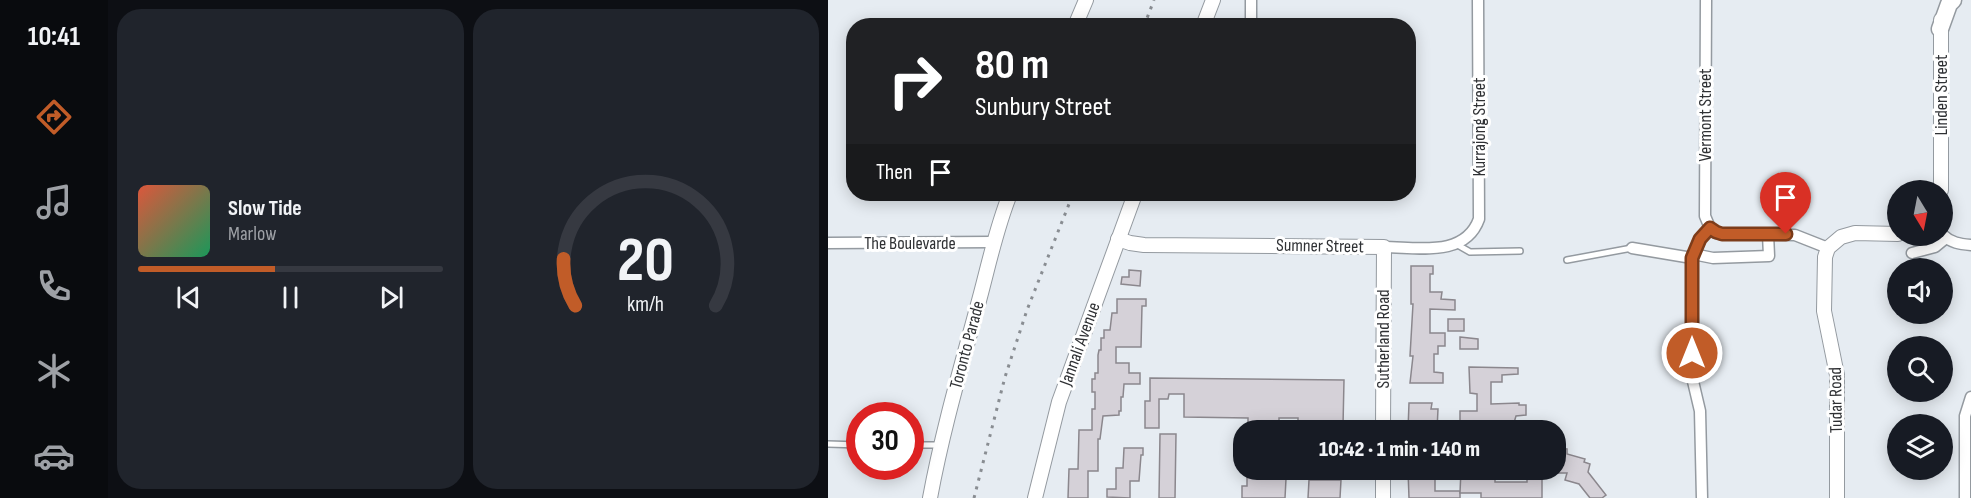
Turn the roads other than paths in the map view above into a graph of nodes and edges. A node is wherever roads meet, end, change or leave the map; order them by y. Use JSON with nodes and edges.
{"nodes":[{"id":1,"x":1086,"y":0,"type":"edge"},
{"id":2,"x":1213,"y":0,"type":"edge"},
{"id":3,"x":1251,"y":0,"type":"edge"},
{"id":4,"x":1478,"y":0,"type":"edge"},
{"id":5,"x":1706,"y":0,"type":"edge"},
{"id":6,"x":1943,"y":0,"type":"edge"},
{"id":7,"x":1953,"y":0,"type":"edge"},
{"id":8,"x":1078,"y":18,"type":"edge"},
{"id":9,"x":1206,"y":18,"type":"edge"},
{"id":10,"x":1251,"y":18,"type":"edge"},
{"id":11,"x":1941,"y":29,"type":"junction"},
{"id":12,"x":1941,"y":180,"type":"edge"},
{"id":13,"x":1008,"y":201,"type":"edge"},
{"id":14,"x":1132,"y":201,"type":"edge"},
{"id":15,"x":1710,"y":228,"type":"junction"},
{"id":16,"x":1768,"y":234,"type":"junction"},
{"id":17,"x":1887,"y":234,"type":"edge"},
{"id":18,"x":1118,"y":239,"type":"junction"},
{"id":19,"x":1953,"y":241,"type":"edge"},
{"id":20,"x":993,"y":242,"type":"junction"},
{"id":21,"x":828,"y":243,"type":"edge"},
{"id":22,"x":1456,"y":244,"type":"junction"},
{"id":23,"x":1971,"y":245,"type":"edge"},
{"id":24,"x":1936,"y":246,"type":"edge"},
{"id":25,"x":1383,"y":247,"type":"junction"},
{"id":26,"x":1632,"y":248,"type":"joint"},
{"id":27,"x":1828,"y":248,"type":"junction"},
{"id":28,"x":1520,"y":251,"type":"dead end"},
{"id":29,"x":1912,"y":254,"type":"dead end"},
{"id":30,"x":1692,"y":256,"type":"junction"},
{"id":31,"x":1568,"y":260,"type":"dead end"},
{"id":32,"x":1971,"y":397,"type":"edge"},
{"id":33,"x":1383,"y":420,"type":"edge"},
{"id":34,"x":828,"y":444,"type":"edge"},
{"id":35,"x":846,"y":444,"type":"edge"},
{"id":36,"x":924,"y":445,"type":"edge"},
{"id":37,"x":940,"y":445,"type":"junction"},
{"id":38,"x":1383,"y":480,"type":"edge"},
{"id":39,"x":930,"y":498,"type":"edge"},
{"id":40,"x":1035,"y":498,"type":"edge"},
{"id":41,"x":1383,"y":498,"type":"edge"},
{"id":42,"x":1702,"y":498,"type":"edge"},
{"id":43,"x":1837,"y":498,"type":"edge"},
{"id":44,"x":1965,"y":498,"type":"edge"}],
"edges":[{"from":1,"to":8,"type":"street"},
{"from":2,"to":9,"type":"street"},
{"from":3,"to":10,"type":"street"},
{"from":4,"to":22,"type":"street","name":"Kurrajong Street"},
{"from":5,"to":15,"type":"street","name":"Vermont Street"},
{"from":6,"to":11,"type":"street","name":"Linden Street"},
{"from":7,"to":11,"type":"main road"},
{"from":11,"to":12,"type":"street","name":"Linden Street"},
{"from":13,"to":20,"type":"street","name":"Toronto Parade"},
{"from":14,"to":18,"type":"street","name":"Jannali Avenue"},
{"from":15,"to":16,"type":"street"},
{"from":15,"to":30,"type":"street"},
{"from":16,"to":27,"type":"street"},
{"from":16,"to":30,"type":"street"},
{"from":17,"to":27,"type":"street"},
{"from":18,"to":25,"type":"street","name":"Sumner Street"},
{"from":18,"to":40,"type":"street","name":"Jannali Avenue"},
{"from":19,"to":23,"type":"street"},
{"from":20,"to":21,"type":"street","name":"The Boulevarde"},
{"from":20,"to":37,"type":"street","name":"Toronto Parade"},
{"from":22,"to":25,"type":"street","name":"Sumner Street"},
{"from":22,"to":28,"type":"lane","name":"Sumner Street"},
{"from":24,"to":29,"type":"street"},
{"from":25,"to":33,"type":"street","name":"Sutherland Road"},
{"from":26,"to":30,"type":"street"},
{"from":26,"to":31,"type":"lane"},
{"from":27,"to":43,"type":"street","name":"Tudar Road"},
{"from":30,"to":42,"type":"street"},
{"from":32,"to":44,"type":"street"},
{"from":34,"to":35,"type":"lane"},
{"from":36,"to":37,"type":"lane"},
{"from":37,"to":39,"type":"street","name":"Toronto Parade"},
{"from":38,"to":41,"type":"street"}]}
